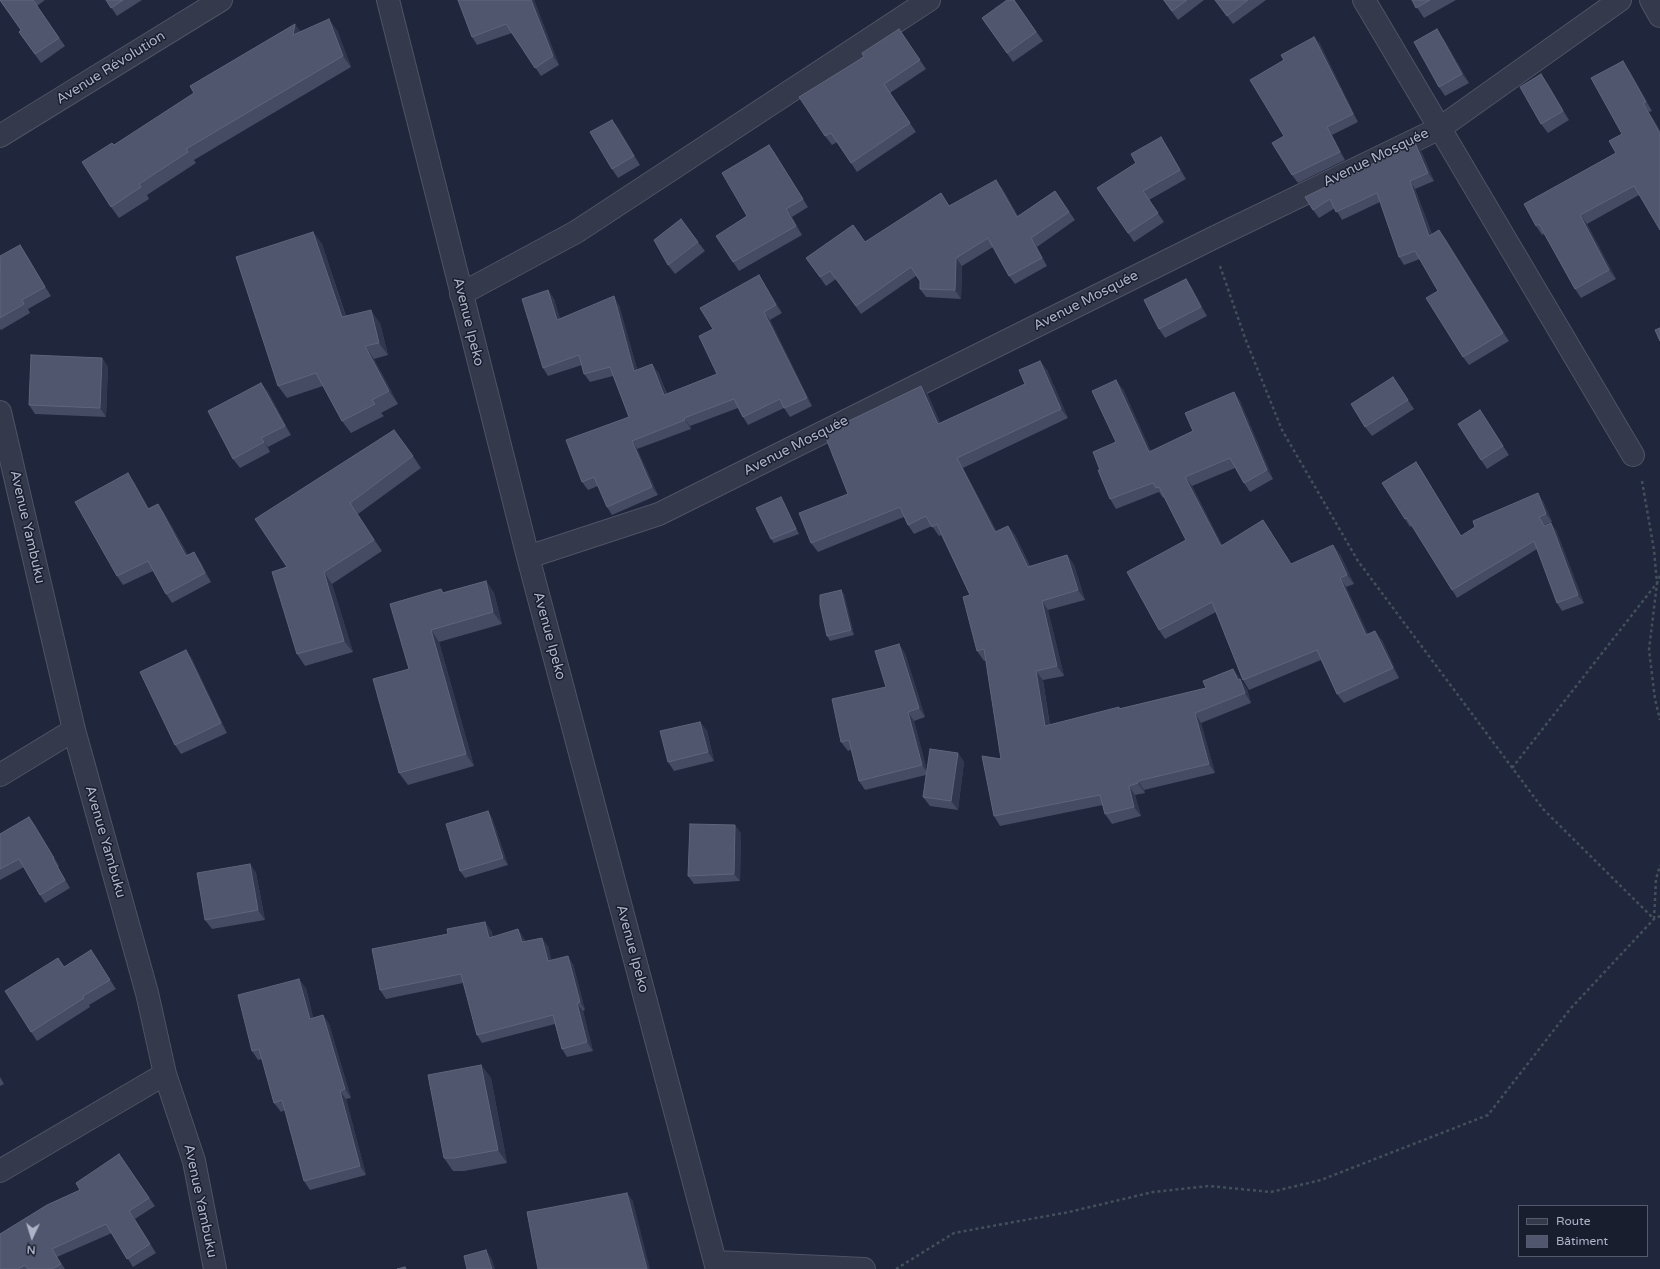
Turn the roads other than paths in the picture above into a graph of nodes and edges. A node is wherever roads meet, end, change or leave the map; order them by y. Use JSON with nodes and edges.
{"nodes":[{"id":1,"x":221,"y":0,"type":"edge"},
{"id":2,"x":388,"y":0,"type":"edge"},
{"id":3,"x":929,"y":0,"type":"edge"},
{"id":4,"x":1364,"y":0,"type":"edge"},
{"id":5,"x":1620,"y":0,"type":"edge"},
{"id":6,"x":1651,"y":0,"type":"edge"},
{"id":7,"x":1660,"y":16,"type":"edge"},
{"id":8,"x":1440,"y":128,"type":"junction"},
{"id":9,"x":0,"y":136,"type":"edge"},
{"id":10,"x":462,"y":294,"type":"junction"},
{"id":11,"x":0,"y":412,"type":"edge"},
{"id":12,"x":1633,"y":455,"type":"road end"},
{"id":13,"x":528,"y":557,"type":"junction"},
{"id":14,"x":74,"y":730,"type":"junction"},
{"id":15,"x":0,"y":775,"type":"edge"},
{"id":16,"x":165,"y":1074,"type":"junction"},
{"id":17,"x":0,"y":1171,"type":"edge"},
{"id":18,"x":716,"y":1266,"type":"edge"},
{"id":19,"x":215,"y":1269,"type":"edge"},
{"id":20,"x":864,"y":1269,"type":"edge"}],
"edges":[{"from":1,"to":9,"type":"street","name":"Avenue Révolution"},
{"from":2,"to":10,"type":"street","name":"Avenue Ipeko"},
{"from":3,"to":10,"type":"street"},
{"from":4,"to":8,"type":"street"},
{"from":5,"to":8,"type":"street","name":"Avenue Mosquée"},
{"from":6,"to":7,"type":"street"},
{"from":8,"to":12,"type":"street"},
{"from":8,"to":13,"type":"street","name":"Avenue Mosquée"},
{"from":10,"to":13,"type":"street","name":"Avenue Ipeko"},
{"from":11,"to":14,"type":"street","name":"Avenue Yambuku"},
{"from":13,"to":18,"type":"street","name":"Avenue Ipeko"},
{"from":14,"to":15,"type":"street"},
{"from":14,"to":16,"type":"street","name":"Avenue Yambuku"},
{"from":16,"to":17,"type":"street"},
{"from":16,"to":19,"type":"street","name":"Avenue Yambuku"},
{"from":18,"to":20,"type":"street"}]}
